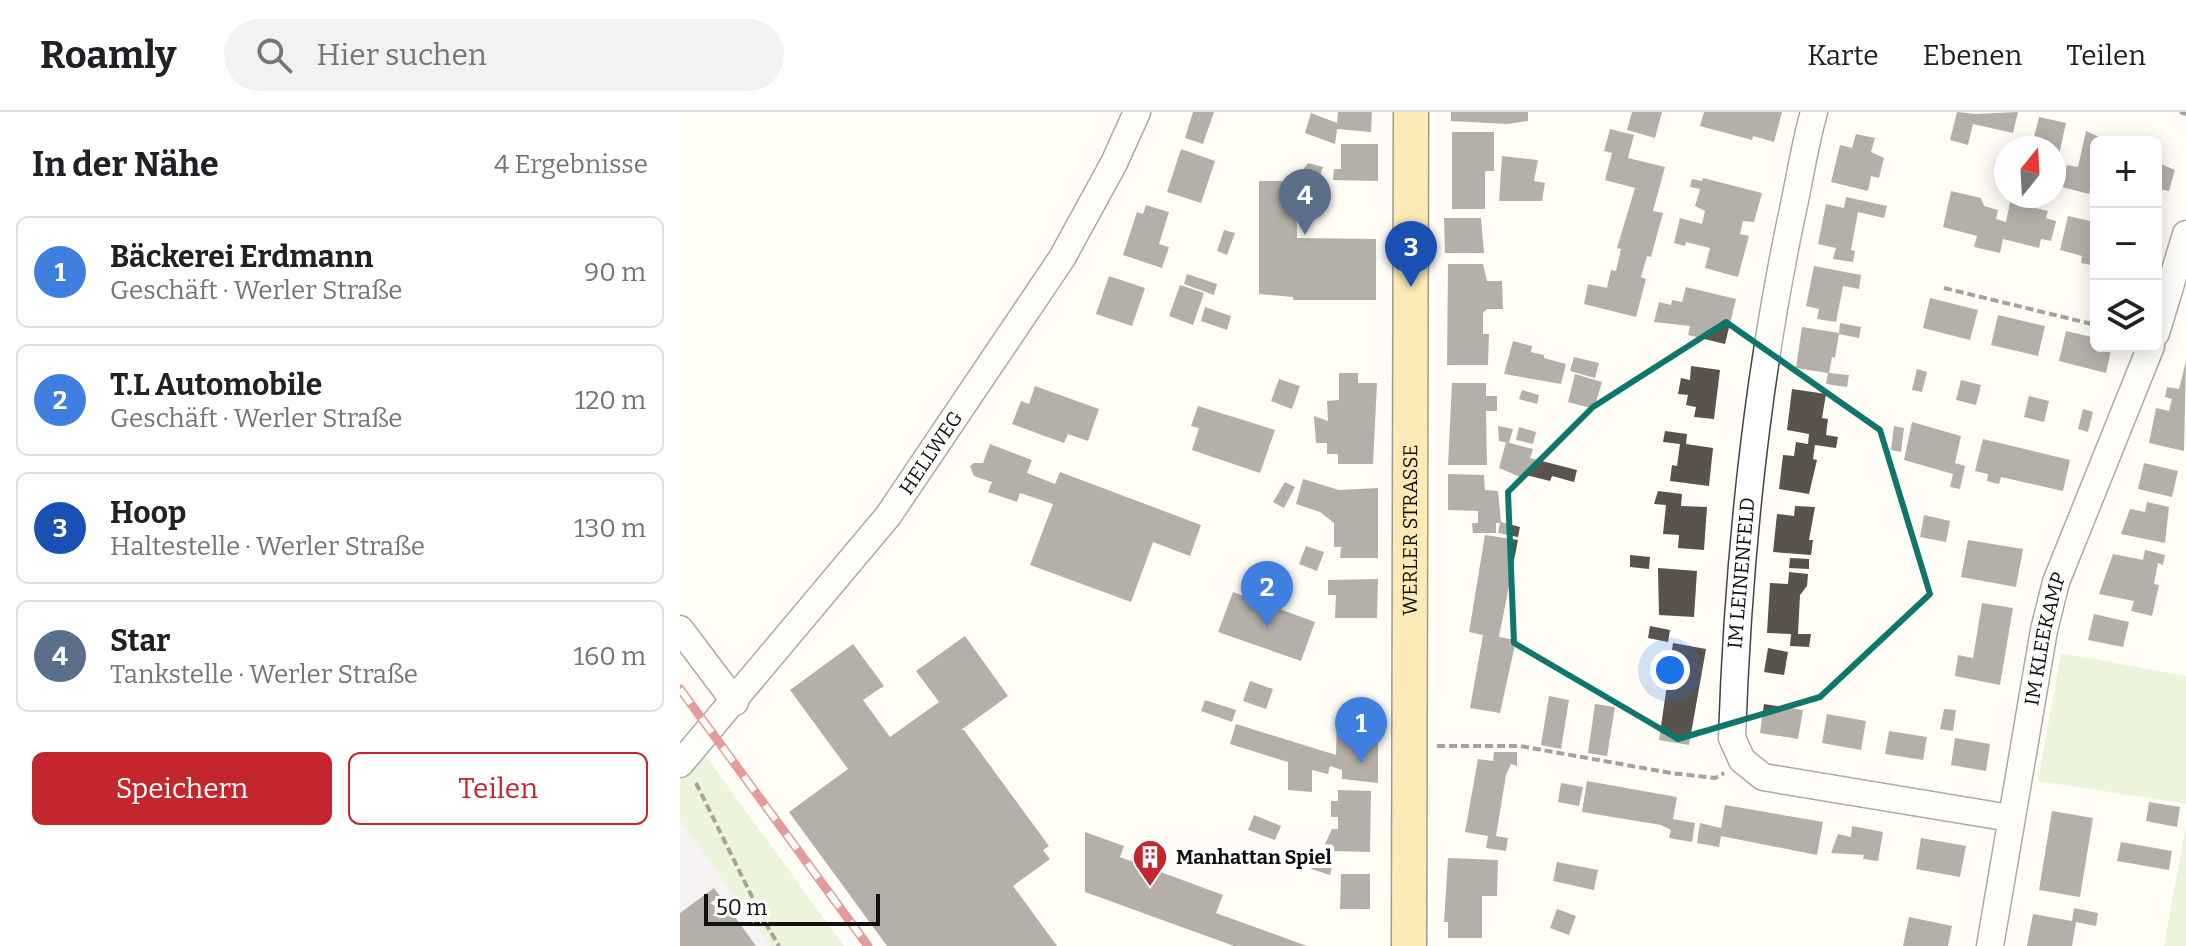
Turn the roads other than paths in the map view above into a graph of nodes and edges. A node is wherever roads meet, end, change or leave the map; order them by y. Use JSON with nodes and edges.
{"nodes":[{"id":1,"x":1137,"y":112,"type":"edge"},
{"id":2,"x":1411,"y":112,"type":"edge"},
{"id":3,"x":1814,"y":112,"type":"edge"},
{"id":4,"x":2186,"y":234,"type":"edge"},
{"id":5,"x":2162,"y":313,"type":"edge"},
{"id":6,"x":2149,"y":352,"type":"edge"},
{"id":7,"x":680,"y":629,"type":"edge"},
{"id":8,"x":735,"y":702,"type":"junction"},
{"id":9,"x":684,"y":760,"type":"edge"},
{"id":10,"x":2010,"y":818,"type":"junction"},
{"id":11,"x":1409,"y":946,"type":"edge"},
{"id":12,"x":1990,"y":946,"type":"edge"}],
"edges":[{"from":1,"to":8,"type":"street","name":"HELLWEG"},
{"from":2,"to":11,"type":"main road","name":"WERLER STRASSE"},
{"from":3,"to":10,"type":"street","name":"IM LEINENFELD"},
{"from":4,"to":5,"type":"street"},
{"from":6,"to":10,"type":"street","name":"IM KLEEKAMP"},
{"from":7,"to":8,"type":"street"},
{"from":8,"to":9,"type":"street","name":"HELLWEG"},
{"from":10,"to":12,"type":"street","name":"IM KLEEKAMP"}]}
